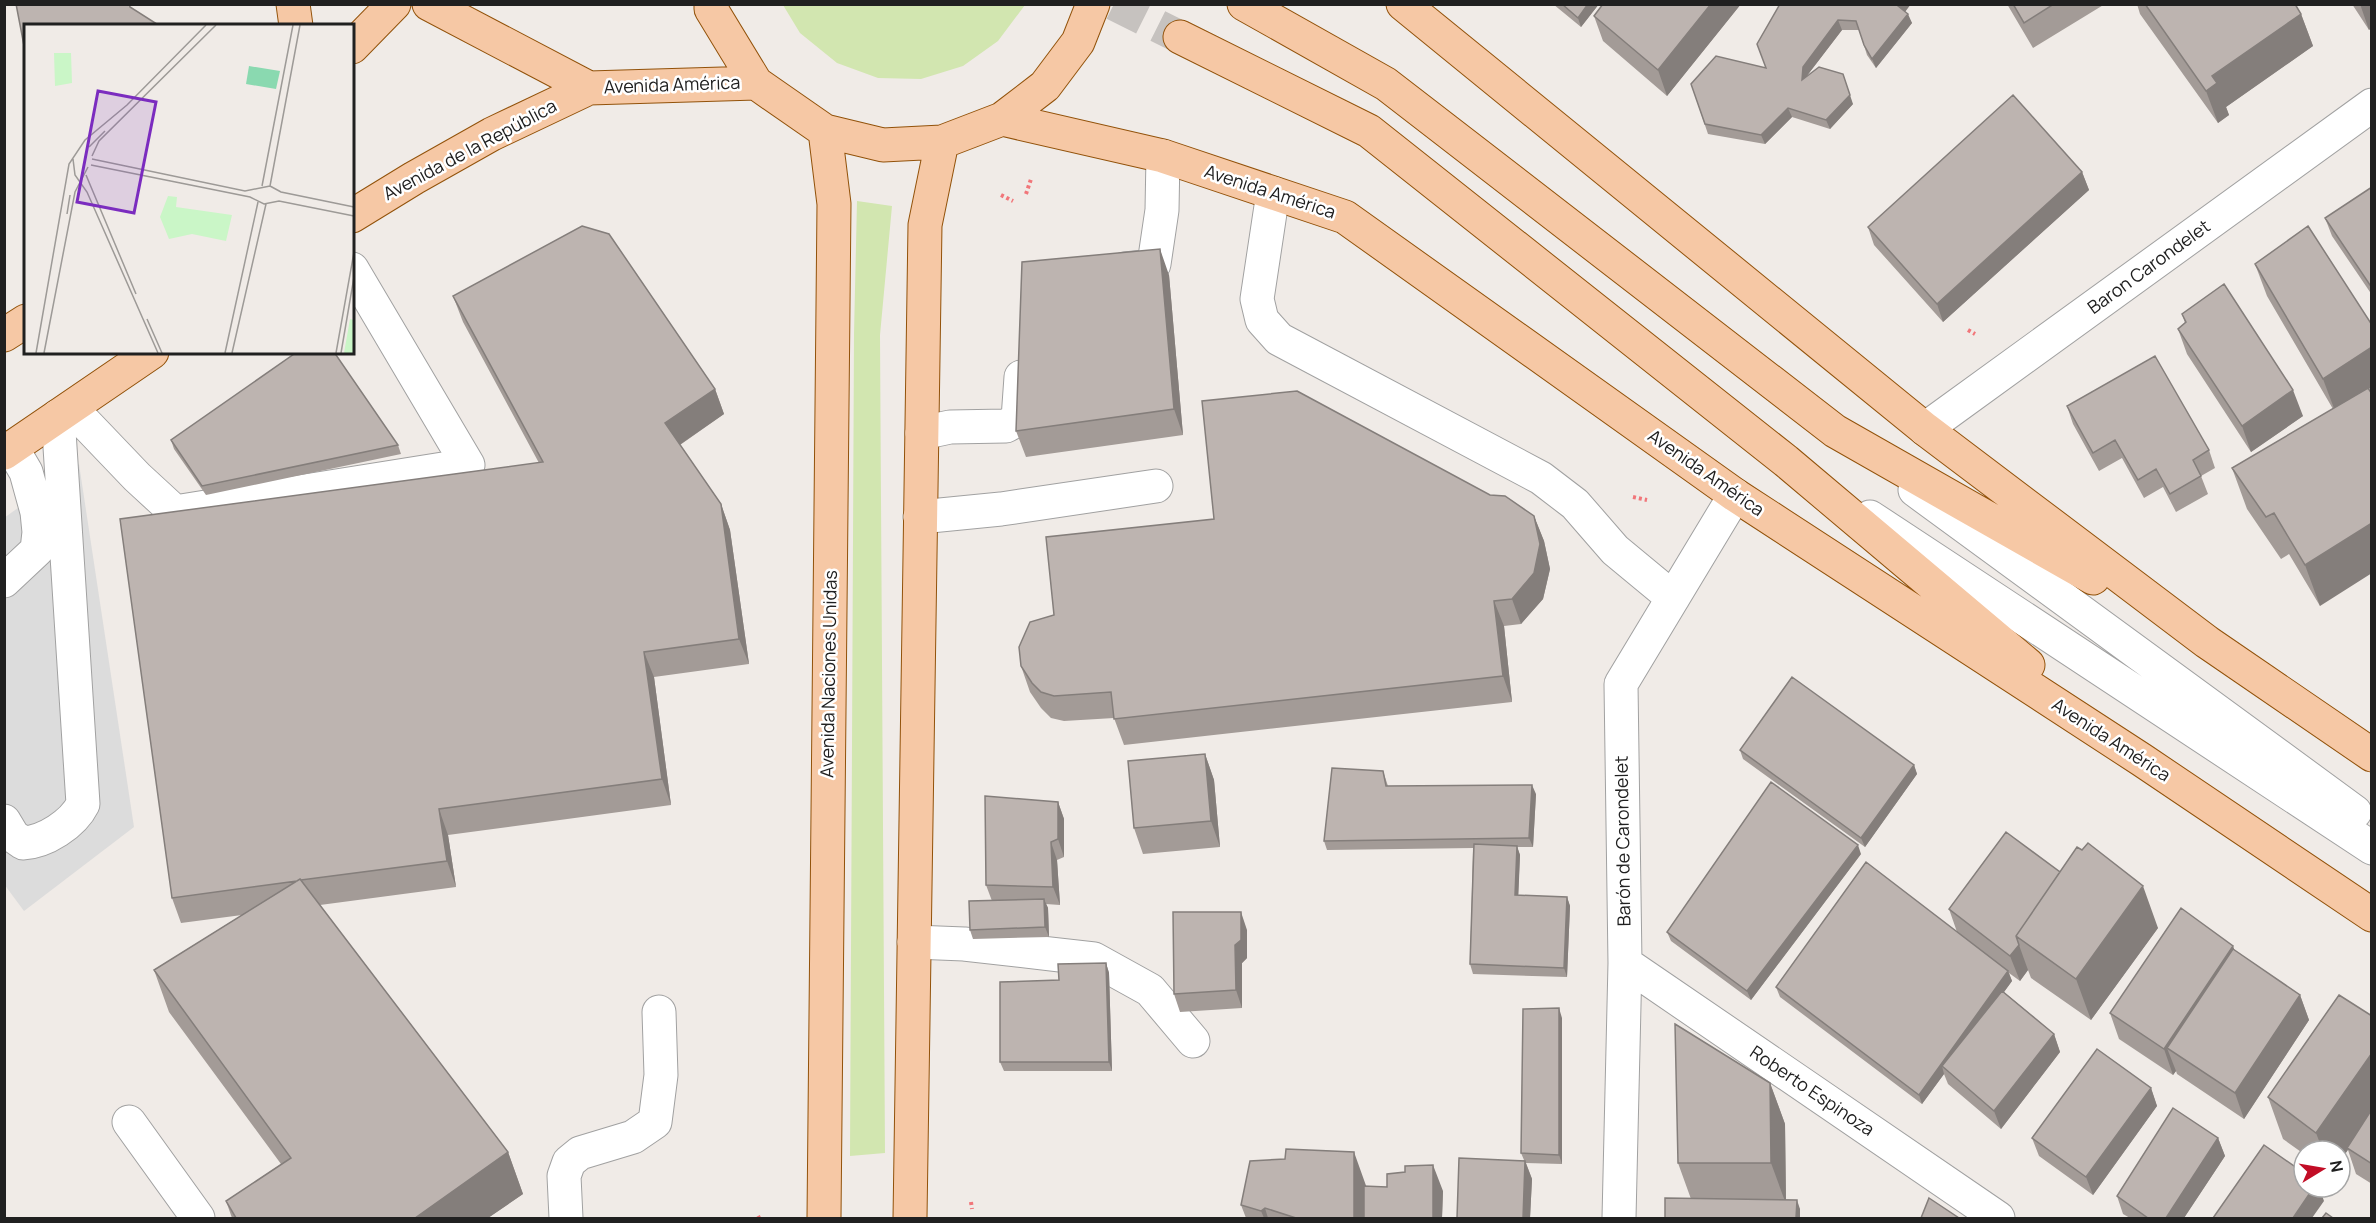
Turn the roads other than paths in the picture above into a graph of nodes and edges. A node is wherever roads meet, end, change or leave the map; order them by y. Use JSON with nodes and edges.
{"nodes":[{"id":1,"x":293,"y":4,"type":"edge"},
{"id":2,"x":394,"y":4,"type":"edge"},
{"id":3,"x":429,"y":4,"type":"edge"},
{"id":4,"x":711,"y":4,"type":"edge"},
{"id":5,"x":1093,"y":4,"type":"edge"},
{"id":6,"x":1244,"y":4,"type":"edge"},
{"id":7,"x":1403,"y":4,"type":"edge"},
{"id":8,"x":296,"y":24,"type":"edge"},
{"id":9,"x":1180,"y":37,"type":"tunnel mouth"},
{"id":10,"x":354,"y":45,"type":"edge"},
{"id":11,"x":756,"y":83,"type":"junction"},
{"id":12,"x":589,"y":88,"type":"junction"},
{"id":13,"x":2372,"y":105,"type":"edge"},
{"id":14,"x":1002,"y":119,"type":"junction"},
{"id":15,"x":825,"y":130,"type":"junction"},
{"id":16,"x":942,"y":142,"type":"junction"},
{"id":17,"x":1163,"y":156,"type":"junction"},
{"id":18,"x":1273,"y":193,"type":"junction"},
{"id":19,"x":354,"y":215,"type":"edge"},
{"id":20,"x":354,"y":272,"type":"edge"},
{"id":21,"x":1091,"y":272,"type":"edge"},
{"id":22,"x":24,"y":322,"type":"edge"},
{"id":23,"x":4,"y":335,"type":"edge"},
{"id":24,"x":1021,"y":347,"type":"edge"},
{"id":25,"x":149,"y":354,"type":"edge"},
{"id":26,"x":65,"y":412,"type":"junction"},
{"id":27,"x":1925,"y":429,"type":"junction"},
{"id":28,"x":1834,"y":431,"type":"junction"},
{"id":29,"x":922,"y":433,"type":"junction"},
{"id":30,"x":8,"y":451,"type":"edge"},
{"id":31,"x":1786,"y":461,"type":"junction"},
{"id":32,"x":1156,"y":486,"type":"dead end"},
{"id":33,"x":1735,"y":495,"type":"junction"},
{"id":34,"x":920,"y":517,"type":"junction"},
{"id":35,"x":52,"y":546,"type":"junction"},
{"id":36,"x":4,"y":581,"type":"edge"},
{"id":37,"x":1673,"y":598,"type":"junction"},
{"id":38,"x":2207,"y":642,"type":"junction"},
{"id":39,"x":2372,"y":755,"type":"edge"},
{"id":40,"x":2142,"y":760,"type":"junction"},
{"id":41,"x":4,"y":821,"type":"edge"},
{"id":42,"x":2372,"y":823,"type":"edge"},
{"id":43,"x":2372,"y":848,"type":"edge"},
{"id":44,"x":2372,"y":915,"type":"edge"},
{"id":45,"x":914,"y":942,"type":"junction"},
{"id":46,"x":1625,"y":963,"type":"junction"},
{"id":47,"x":659,"y":1012,"type":"dead end"},
{"id":48,"x":1193,"y":1041,"type":"dead end"},
{"id":49,"x":129,"y":1122,"type":"dead end"},
{"id":50,"x":198,"y":1218,"type":"edge"},
{"id":51,"x":566,"y":1218,"type":"edge"},
{"id":52,"x":824,"y":1218,"type":"edge"},
{"id":53,"x":910,"y":1218,"type":"edge"},
{"id":54,"x":1619,"y":1218,"type":"edge"},
{"id":55,"x":1998,"y":1218,"type":"edge"}],
"edges":[{"from":1,"to":8,"type":"main road"},
{"from":2,"to":10,"type":"main road"},
{"from":3,"to":12,"type":"main road","name":"Avenida América"},
{"from":4,"to":11,"type":"main road"},
{"from":5,"to":14,"type":"main road"},
{"from":6,"to":28,"type":"main road"},
{"from":7,"to":27,"type":"main road"},
{"from":9,"to":31,"type":"main road"},
{"from":11,"to":12,"type":"main road","name":"Avenida América"},
{"from":11,"to":15,"type":"main road"},
{"from":12,"to":19,"type":"main road","name":"Avenida de la República"},
{"from":13,"to":27,"type":"street","name":"Baron Carondelet"},
{"from":14,"to":16,"type":"main road"},
{"from":14,"to":17,"type":"main road","name":"Avenida América"},
{"from":15,"to":16,"type":"main road"},
{"from":15,"to":52,"type":"main road","name":"Avenida Naciones Unidas"},
{"from":16,"to":29,"type":"main road"},
{"from":17,"to":18,"type":"main road","name":"Avenida América"},
{"from":17,"to":21,"type":"street"},
{"from":18,"to":33,"type":"main road","name":"Avenida América"},
{"from":18,"to":37,"type":"street"},
{"from":20,"to":26,"type":"street"},
{"from":22,"to":23,"type":"main road"},
{"from":24,"to":29,"type":"street"},
{"from":25,"to":26,"type":"main road"},
{"from":26,"to":30,"type":"main road"},
{"from":26,"to":35,"type":"street"},
{"from":27,"to":38,"type":"main road"},
{"from":28,"to":38,"type":"main road"},
{"from":28,"to":42,"type":"street"},
{"from":29,"to":34,"type":"main road"},
{"from":30,"to":35,"type":"street"},
{"from":31,"to":40,"type":"main road"},
{"from":31,"to":43,"type":"street"},
{"from":32,"to":34,"type":"street"},
{"from":33,"to":37,"type":"street","name":"Barón de Carondelet"},
{"from":33,"to":40,"type":"main road","name":"Avenida América"},
{"from":34,"to":45,"type":"main road"},
{"from":35,"to":36,"type":"street"},
{"from":35,"to":41,"type":"street"},
{"from":37,"to":46,"type":"street","name":"Barón de Carondelet"},
{"from":38,"to":39,"type":"main road"},
{"from":40,"to":44,"type":"main road","name":"Avenida América"},
{"from":45,"to":48,"type":"street"},
{"from":45,"to":53,"type":"main road"},
{"from":46,"to":54,"type":"street","name":"Barón de Carondelet"},
{"from":46,"to":55,"type":"street","name":"Roberto Espinoza"},
{"from":47,"to":51,"type":"street"},
{"from":49,"to":50,"type":"street"}]}
